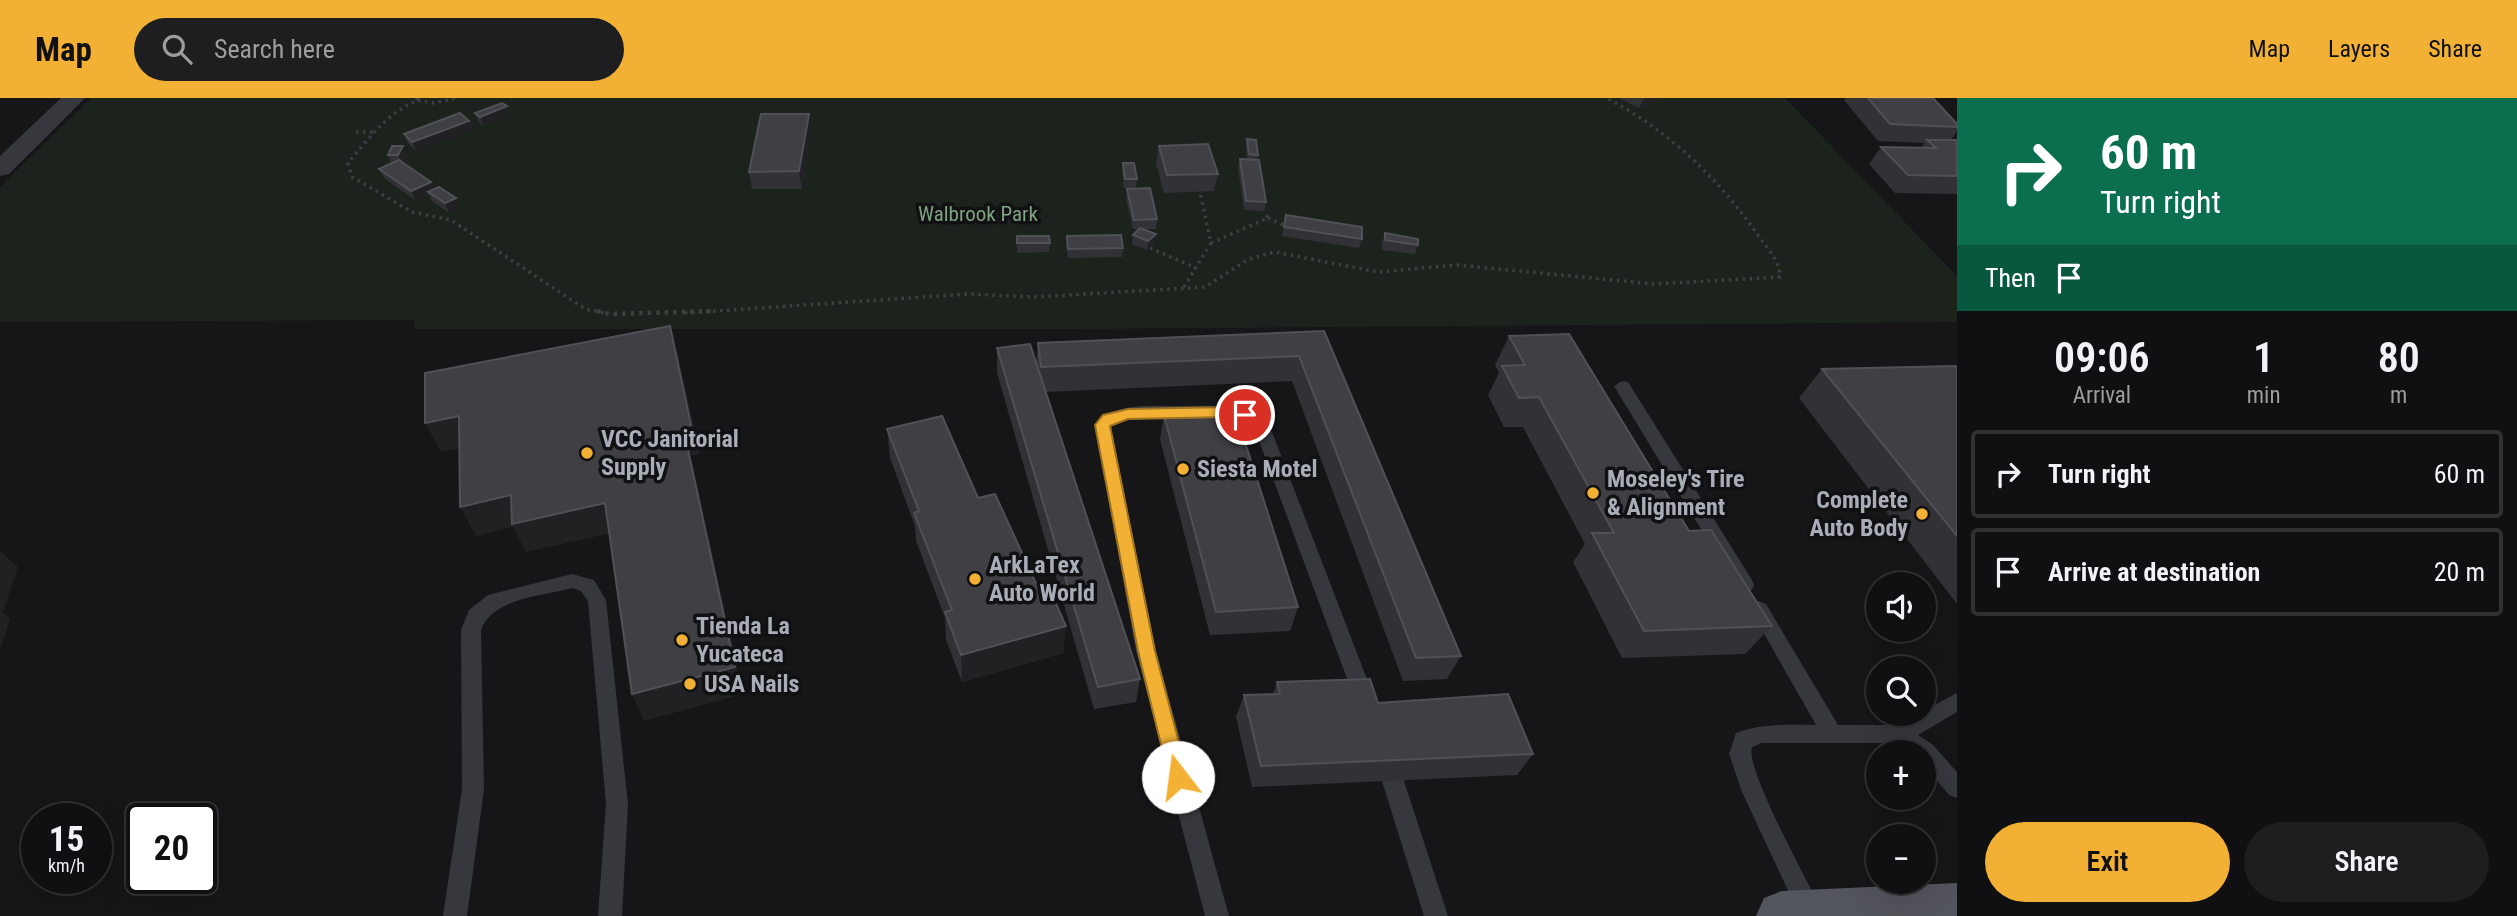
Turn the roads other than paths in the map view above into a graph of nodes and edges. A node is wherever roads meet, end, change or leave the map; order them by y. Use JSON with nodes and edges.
{"nodes":[{"id":1,"x":75,"y":98,"type":"edge"},
{"id":2,"x":38,"y":132,"type":"junction"},
{"id":3,"x":0,"y":133,"type":"edge"},
{"id":4,"x":0,"y":169,"type":"edge"},
{"id":5,"x":1622,"y":386,"type":"dead end"},
{"id":6,"x":1957,"y":702,"type":"edge"},
{"id":7,"x":1373,"y":724,"type":"edge"},
{"id":8,"x":1832,"y":733,"type":"junction"},
{"id":9,"x":1900,"y":734,"type":"junction"},
{"id":10,"x":1393,"y":781,"type":"edge"},
{"id":11,"x":1957,"y":788,"type":"edge"},
{"id":12,"x":1957,"y":908,"type":"edge"},
{"id":13,"x":1797,"y":915,"type":"edge"},
{"id":14,"x":455,"y":916,"type":"edge"},
{"id":15,"x":610,"y":916,"type":"edge"},
{"id":16,"x":1217,"y":916,"type":"edge"},
{"id":17,"x":1436,"y":916,"type":"edge"}],
"edges":[{"from":1,"to":2,"type":"street"},
{"from":2,"to":3,"type":"street"},
{"from":2,"to":4,"type":"street"},
{"from":5,"to":8,"type":"lane"},
{"from":6,"to":9,"type":"lane"},
{"from":7,"to":16,"type":"lane"},
{"from":8,"to":9,"type":"lane"},
{"from":8,"to":13,"type":"lane"},
{"from":9,"to":11,"type":"lane"},
{"from":10,"to":17,"type":"lane"},
{"from":12,"to":13,"type":"main road"},
{"from":14,"to":15,"type":"lane"}]}
